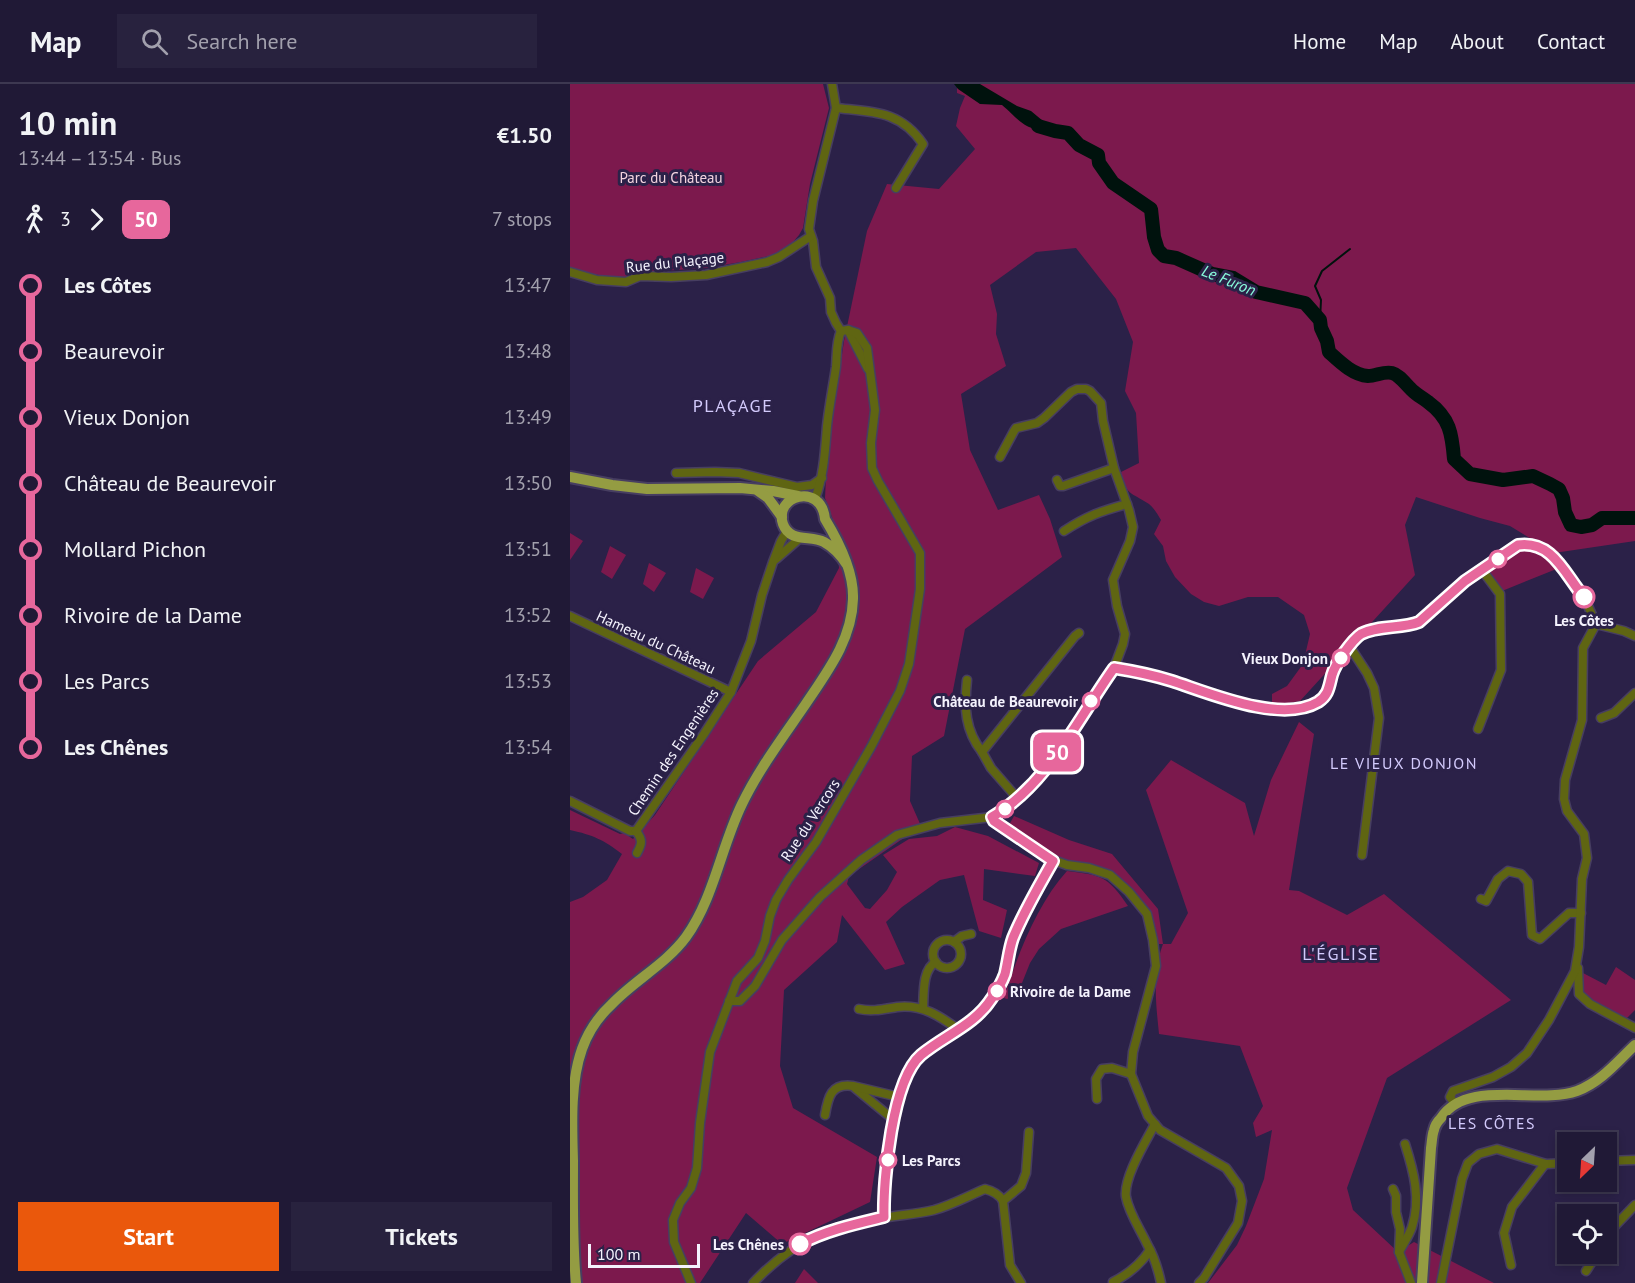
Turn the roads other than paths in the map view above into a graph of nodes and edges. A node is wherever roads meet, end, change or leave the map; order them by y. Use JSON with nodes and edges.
{"nodes":[{"id":1,"x":832,"y":84,"type":"edge"},
{"id":2,"x":836,"y":108,"type":"junction"},
{"id":3,"x":896,"y":188,"type":"dead end"},
{"id":4,"x":811,"y":236,"type":"junction"},
{"id":5,"x":570,"y":272,"type":"edge"},
{"id":6,"x":845,"y":330,"type":"junction"},
{"id":7,"x":1000,"y":457,"type":"dead end"},
{"id":8,"x":1114,"y":468,"type":"junction"},
{"id":9,"x":676,"y":473,"type":"dead end"},
{"id":10,"x":570,"y":477,"type":"edge"},
{"id":11,"x":822,"y":478,"type":"junction"},
{"id":12,"x":1057,"y":480,"type":"dead end"},
{"id":13,"x":758,"y":490,"type":"junction"},
{"id":14,"x":798,"y":496,"type":"junction"},
{"id":15,"x":815,"y":499,"type":"junction"},
{"id":16,"x":1127,"y":504,"type":"junction"},
{"id":17,"x":782,"y":518,"type":"junction"},
{"id":18,"x":825,"y":519,"type":"junction"},
{"id":19,"x":787,"y":531,"type":"junction"},
{"id":20,"x":1064,"y":531,"type":"dead end"},
{"id":21,"x":805,"y":538,"type":"junction"},
{"id":22,"x":773,"y":562,"type":"junction"},
{"id":23,"x":848,"y":565,"type":"junction"},
{"id":24,"x":1482,"y":570,"type":"junction"},
{"id":25,"x":570,"y":616,"type":"edge"},
{"id":26,"x":1596,"y":624,"type":"junction"},
{"id":27,"x":1079,"y":633,"type":"dead end"},
{"id":28,"x":1635,"y":636,"type":"edge"},
{"id":29,"x":1348,"y":648,"type":"junction"},
{"id":30,"x":1114,"y":668,"type":"junction"},
{"id":31,"x":967,"y":680,"type":"dead end"},
{"id":32,"x":731,"y":692,"type":"junction"},
{"id":33,"x":1635,"y":693,"type":"edge"},
{"id":34,"x":1601,"y":718,"type":"dead end"},
{"id":35,"x":1478,"y":729,"type":"dead end"},
{"id":36,"x":982,"y":752,"type":"junction"},
{"id":37,"x":1018,"y":799,"type":"junction"},
{"id":38,"x":570,"y":801,"type":"edge"},
{"id":39,"x":992,"y":817,"type":"junction"},
{"id":40,"x":636,"y":831,"type":"junction"},
{"id":41,"x":637,"y":854,"type":"dead end"},
{"id":42,"x":1362,"y":855,"type":"dead end"},
{"id":43,"x":1053,"y":861,"type":"junction"},
{"id":44,"x":1481,"y":899,"type":"dead end"},
{"id":45,"x":1581,"y":913,"type":"junction"},
{"id":46,"x":971,"y":934,"type":"dead end"},
{"id":47,"x":954,"y":942,"type":"junction"},
{"id":48,"x":936,"y":962,"type":"junction"},
{"id":49,"x":1577,"y":965,"type":"junction"},
{"id":50,"x":729,"y":1000,"type":"junction"},
{"id":51,"x":859,"y":1009,"type":"dead end"},
{"id":52,"x":923,"y":1009,"type":"junction"},
{"id":53,"x":1635,"y":1028,"type":"edge"},
{"id":54,"x":959,"y":1030,"type":"junction"},
{"id":55,"x":1635,"y":1045,"type":"edge"},
{"id":56,"x":1131,"y":1074,"type":"junction"},
{"id":57,"x":853,"y":1086,"type":"junction"},
{"id":58,"x":899,"y":1097,"type":"junction"},
{"id":59,"x":1096,"y":1099,"type":"dead end"},
{"id":60,"x":1455,"y":1104,"type":"junction"},
{"id":61,"x":825,"y":1115,"type":"dead end"},
{"id":62,"x":894,"y":1120,"type":"junction"},
{"id":63,"x":1155,"y":1124,"type":"junction"},
{"id":64,"x":1029,"y":1132,"type":"dead end"},
{"id":65,"x":1405,"y":1144,"type":"dead end"},
{"id":66,"x":1635,"y":1160,"type":"edge"},
{"id":67,"x":1617,"y":1161,"type":"edge"},
{"id":68,"x":1557,"y":1163,"type":"edge"},
{"id":69,"x":1545,"y":1164,"type":"junction"},
{"id":70,"x":1393,"y":1189,"type":"dead end"},
{"id":71,"x":1003,"y":1201,"type":"junction"},
{"id":72,"x":1635,"y":1205,"type":"edge"},
{"id":73,"x":884,"y":1217,"type":"junction"},
{"id":74,"x":1617,"y":1224,"type":"edge"},
{"id":75,"x":1150,"y":1250,"type":"junction"},
{"id":76,"x":1399,"y":1252,"type":"junction"},
{"id":77,"x":1591,"y":1264,"type":"edge"},
{"id":78,"x":1511,"y":1265,"type":"dead end"},
{"id":79,"x":1586,"y":1271,"type":"dead end"},
{"id":80,"x":1113,"y":1282,"type":"edge"},
{"id":81,"x":576,"y":1283,"type":"edge"},
{"id":82,"x":691,"y":1283,"type":"edge"},
{"id":83,"x":753,"y":1283,"type":"edge"},
{"id":84,"x":1022,"y":1283,"type":"edge"},
{"id":85,"x":1161,"y":1283,"type":"edge"},
{"id":86,"x":1199,"y":1283,"type":"edge"},
{"id":87,"x":1411,"y":1283,"type":"edge"},
{"id":88,"x":1422,"y":1283,"type":"edge"},
{"id":89,"x":1441,"y":1283,"type":"edge"}],
"edges":[{"from":1,"to":2,"type":"street"},
{"from":2,"to":3,"type":"street"},
{"from":2,"to":4,"type":"street","name":"Rue du Vercors"},
{"from":4,"to":5,"type":"street","name":"Rue du Plaçage"},
{"from":4,"to":6,"type":"street","name":"Rue du Vercors"},
{"from":6,"to":11,"type":"street"},
{"from":6,"to":50,"type":"street","name":"Rue du Vercors"},
{"from":7,"to":8,"type":"street"},
{"from":8,"to":12,"type":"street"},
{"from":8,"to":16,"type":"street"},
{"from":9,"to":11,"type":"street"},
{"from":10,"to":13,"type":"main road"},
{"from":11,"to":15,"type":"street"},
{"from":13,"to":14,"type":"main road"},
{"from":13,"to":17,"type":"main road"},
{"from":14,"to":15,"type":"main road"},
{"from":14,"to":17,"type":"main road"},
{"from":15,"to":18,"type":"main road"},
{"from":16,"to":20,"type":"street"},
{"from":16,"to":30,"type":"street"},
{"from":17,"to":19,"type":"main road"},
{"from":18,"to":21,"type":"main road"},
{"from":18,"to":23,"type":"main road"},
{"from":19,"to":21,"type":"main road"},
{"from":19,"to":22,"type":"street","name":"Chemin des Engenières"},
{"from":21,"to":22,"type":"street","name":"Chemin des Engenières"},
{"from":21,"to":23,"type":"main road"},
{"from":22,"to":32,"type":"street","name":"Chemin des Engenières"},
{"from":23,"to":81,"type":"main road"},
{"from":24,"to":26,"type":"street"},
{"from":24,"to":29,"type":"street"},
{"from":24,"to":35,"type":"street"},
{"from":25,"to":32,"type":"street","name":"Hameau du Château"},
{"from":26,"to":28,"type":"street"},
{"from":26,"to":45,"type":"street"},
{"from":27,"to":36,"type":"street"},
{"from":29,"to":30,"type":"street"},
{"from":29,"to":42,"type":"street"},
{"from":30,"to":37,"type":"street"},
{"from":31,"to":36,"type":"street"},
{"from":32,"to":40,"type":"street","name":"Chemin des Engenières"},
{"from":33,"to":34,"type":"street"},
{"from":36,"to":37,"type":"street"},
{"from":37,"to":39,"type":"street"},
{"from":38,"to":40,"type":"street"},
{"from":39,"to":43,"type":"street"},
{"from":39,"to":50,"type":"street"},
{"from":40,"to":41,"type":"street","name":"Chemin des Engenières"},
{"from":43,"to":54,"type":"street"},
{"from":43,"to":56,"type":"street"},
{"from":44,"to":45,"type":"street"},
{"from":45,"to":49,"type":"street"},
{"from":46,"to":47,"type":"street"},
{"from":47,"to":48,"type":"street"},
{"from":47,"to":48,"type":"street"},
{"from":48,"to":52,"type":"street"},
{"from":49,"to":53,"type":"street"},
{"from":49,"to":60,"type":"street"},
{"from":50,"to":82,"type":"street","name":"Rue du Vercors"},
{"from":51,"to":52,"type":"street"},
{"from":52,"to":54,"type":"street"},
{"from":54,"to":58,"type":"street"},
{"from":55,"to":60,"type":"main road"},
{"from":56,"to":59,"type":"street"},
{"from":56,"to":63,"type":"street"},
{"from":57,"to":58,"type":"street"},
{"from":57,"to":61,"type":"street"},
{"from":57,"to":62,"type":"street"},
{"from":58,"to":62,"type":"street"},
{"from":60,"to":88,"type":"main road"},
{"from":62,"to":73,"type":"street"},
{"from":63,"to":75,"type":"street"},
{"from":63,"to":86,"type":"street"},
{"from":64,"to":71,"type":"street"},
{"from":65,"to":76,"type":"street"},
{"from":66,"to":67,"type":"street"},
{"from":68,"to":69,"type":"street"},
{"from":69,"to":78,"type":"street"},
{"from":69,"to":89,"type":"street"},
{"from":70,"to":76,"type":"street"},
{"from":71,"to":73,"type":"street"},
{"from":71,"to":84,"type":"street"},
{"from":72,"to":74,"type":"street"},
{"from":73,"to":83,"type":"street"},
{"from":75,"to":80,"type":"street"},
{"from":75,"to":85,"type":"street"},
{"from":76,"to":87,"type":"street"},
{"from":77,"to":79,"type":"street"}]}
